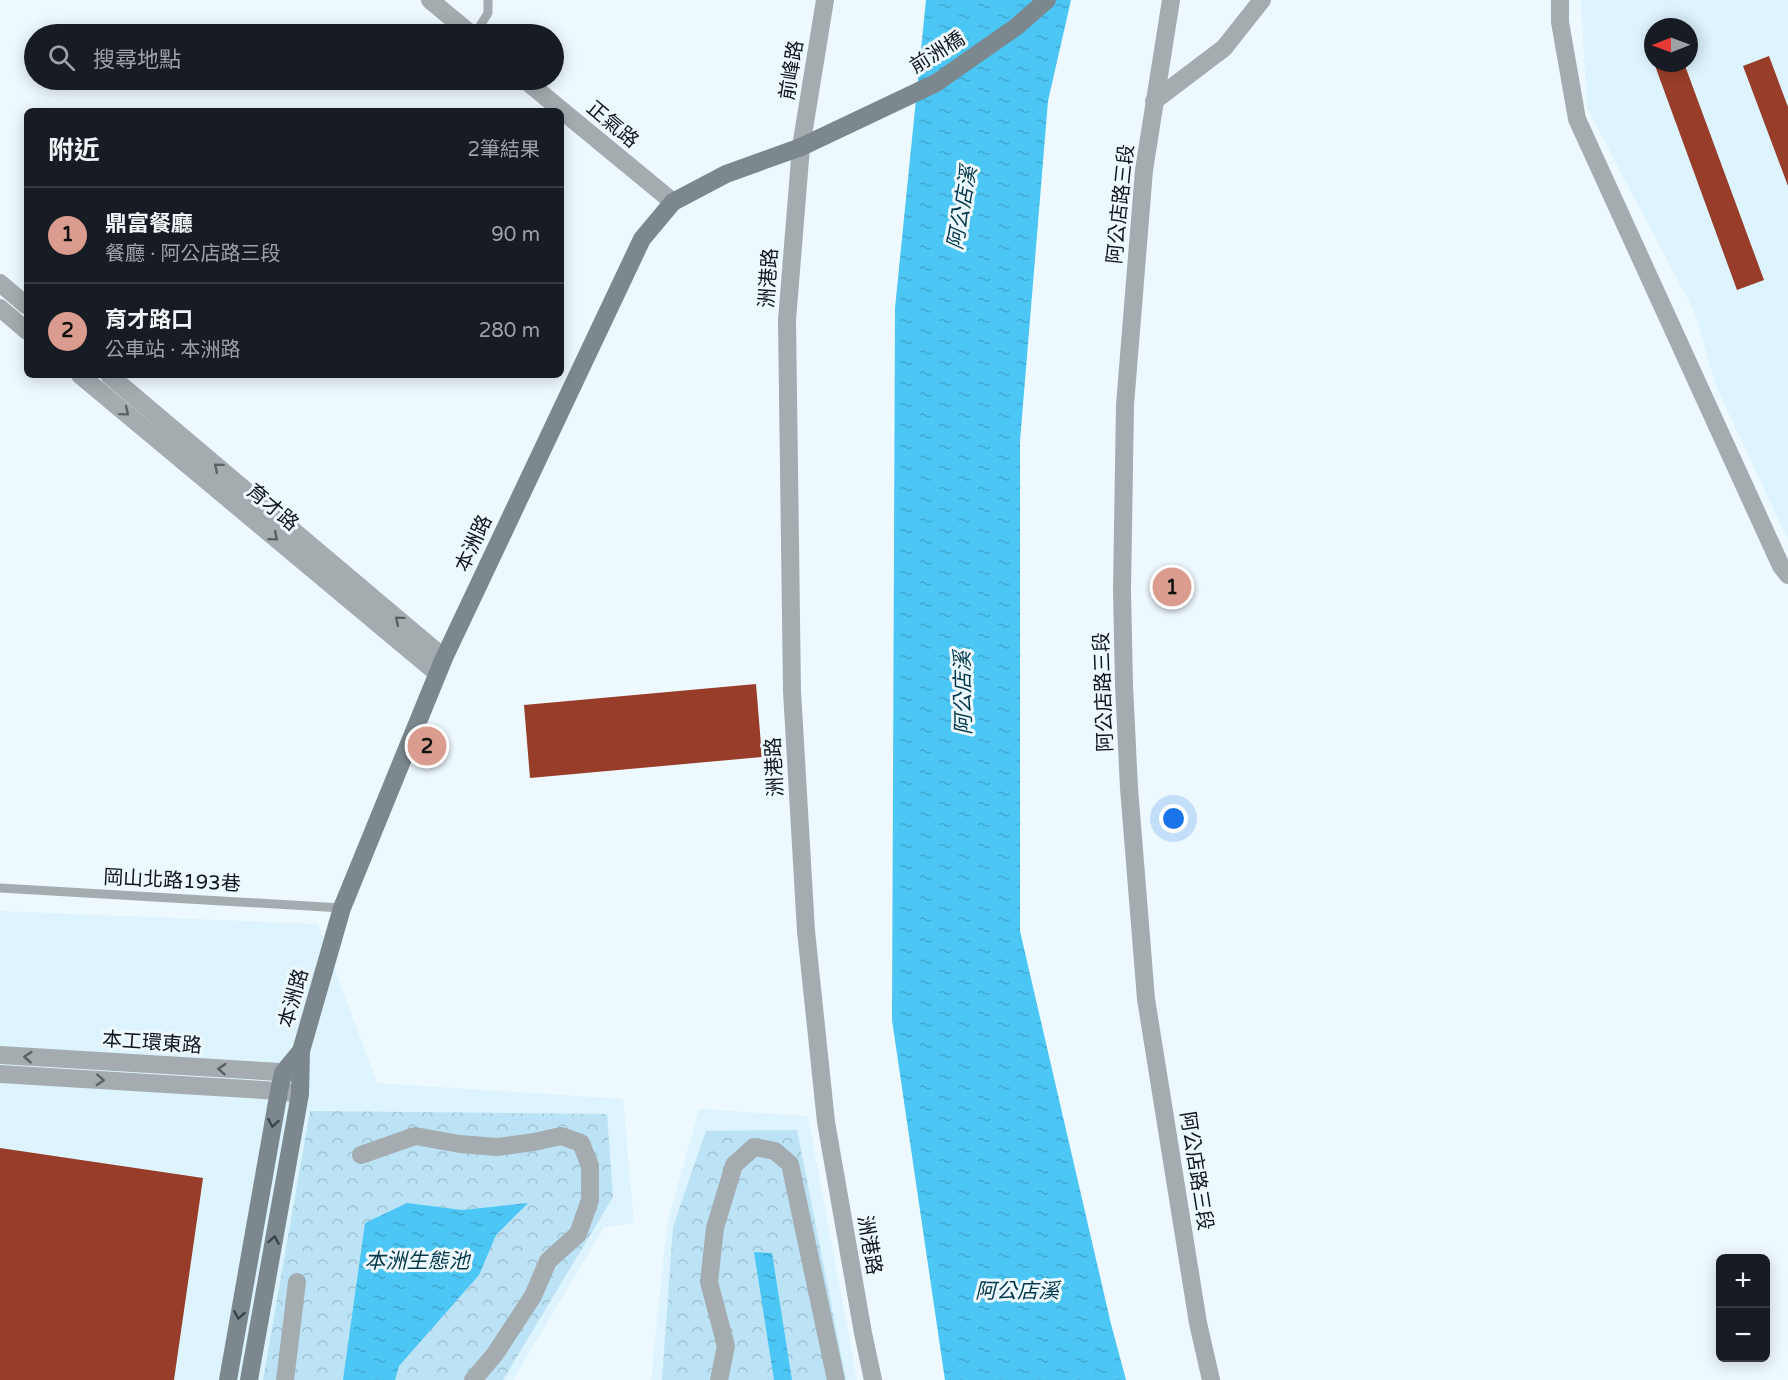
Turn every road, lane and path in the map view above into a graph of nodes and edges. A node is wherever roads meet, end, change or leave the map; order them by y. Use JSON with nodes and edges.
{"nodes":[{"id":1,"x":430,"y":0,"type":"edge"},
{"id":2,"x":488,"y":0,"type":"edge"},
{"id":3,"x":825,"y":0,"type":"edge"},
{"id":4,"x":1047,"y":0,"type":"edge"},
{"id":5,"x":1171,"y":0,"type":"edge"},
{"id":6,"x":1262,"y":0,"type":"edge"},
{"id":7,"x":1560,"y":0,"type":"edge"},
{"id":8,"x":460,"y":24,"type":"edge"},
{"id":9,"x":480,"y":24,"type":"edge"},
{"id":10,"x":537,"y":90,"type":"edge"},
{"id":11,"x":1154,"y":101,"type":"junction"},
{"id":12,"x":559,"y":108,"type":"edge"},
{"id":13,"x":564,"y":112,"type":"edge"},
{"id":14,"x":801,"y":147,"type":"junction"},
{"id":15,"x":673,"y":202,"type":"junction"},
{"id":16,"x":0,"y":283,"type":"edge"},
{"id":17,"x":24,"y":303,"type":"edge"},
{"id":18,"x":0,"y":308,"type":"edge"},
{"id":19,"x":24,"y":328,"type":"edge"},
{"id":20,"x":84,"y":378,"type":"edge"},
{"id":21,"x":112,"y":378,"type":"edge"},
{"id":22,"x":1788,"y":575,"type":"edge"},
{"id":23,"x":440,"y":666,"type":"junction"},
{"id":24,"x":0,"y":888,"type":"edge"},
{"id":25,"x":342,"y":908,"type":"junction"},
{"id":26,"x":301,"y":1051,"type":"junction"},
{"id":27,"x":0,"y":1055,"type":"edge"},
{"id":28,"x":283,"y":1073,"type":"junction"},
{"id":29,"x":302,"y":1073,"type":"junction"},
{"id":30,"x":0,"y":1074,"type":"edge"},
{"id":31,"x":279,"y":1091,"type":"junction"},
{"id":32,"x":300,"y":1094,"type":"junction"},
{"id":33,"x":361,"y":1155,"type":"dead end"},
{"id":34,"x":297,"y":1282,"type":"dead end"},
{"id":35,"x":228,"y":1380,"type":"edge"},
{"id":36,"x":249,"y":1380,"type":"edge"},
{"id":37,"x":285,"y":1380,"type":"edge"},
{"id":38,"x":473,"y":1380,"type":"edge"},
{"id":39,"x":719,"y":1380,"type":"edge"},
{"id":40,"x":836,"y":1380,"type":"edge"},
{"id":41,"x":873,"y":1380,"type":"edge"},
{"id":42,"x":1210,"y":1380,"type":"edge"}],
"edges":[{"from":1,"to":8,"type":"street"},
{"from":2,"to":9,"type":"lane"},
{"from":3,"to":14,"type":"street","name":"前峰路"},
{"from":4,"to":14,"type":"main road","name":"前洲橋"},
{"from":5,"to":11,"type":"street","name":"阿公店路三段"},
{"from":6,"to":11,"type":"street"},
{"from":7,"to":22,"type":"street"},
{"from":10,"to":12,"type":"street","name":"正氣路"},
{"from":11,"to":42,"type":"street","name":"阿公店路三段"},
{"from":13,"to":15,"type":"street","name":"正氣路"},
{"from":14,"to":15,"type":"main road","name":"本洲路"},
{"from":14,"to":41,"type":"street","name":"洲港路"},
{"from":15,"to":23,"type":"main road","name":"本洲路"},
{"from":16,"to":17,"type":"street"},
{"from":18,"to":19,"type":"street"},
{"from":20,"to":23,"type":"street","name":"育才路","one_way":true},
{"from":23,"to":21,"type":"street","name":"育才路","one_way":true},
{"from":23,"to":25,"type":"main road","name":"本洲路"},
{"from":24,"to":25,"type":"lane","name":"岡山北路193巷"},
{"from":25,"to":26,"type":"main road","name":"本洲路"},
{"from":26,"to":28,"type":"main road","name":"本洲路"},
{"from":26,"to":29,"type":"main road","name":"本洲路"},
{"from":28,"to":27,"type":"street","name":"本工環東路","one_way":true},
{"from":28,"to":29,"type":"street","name":"本工環東路"},
{"from":28,"to":31,"type":"main road","name":"本洲路"},
{"from":29,"to":32,"type":"main road","name":"本洲路"},
{"from":30,"to":31,"type":"street","name":"本工環東路","one_way":true},
{"from":31,"to":32,"type":"street","name":"本工環東路"},
{"from":31,"to":35,"type":"main road","name":"本洲路","one_way":true},
{"from":36,"to":32,"type":"main road","name":"本洲路","one_way":true},
{"from":33,"to":38,"type":"street"},
{"from":34,"to":37,"type":"street"},
{"from":39,"to":40,"type":"street"}]}
